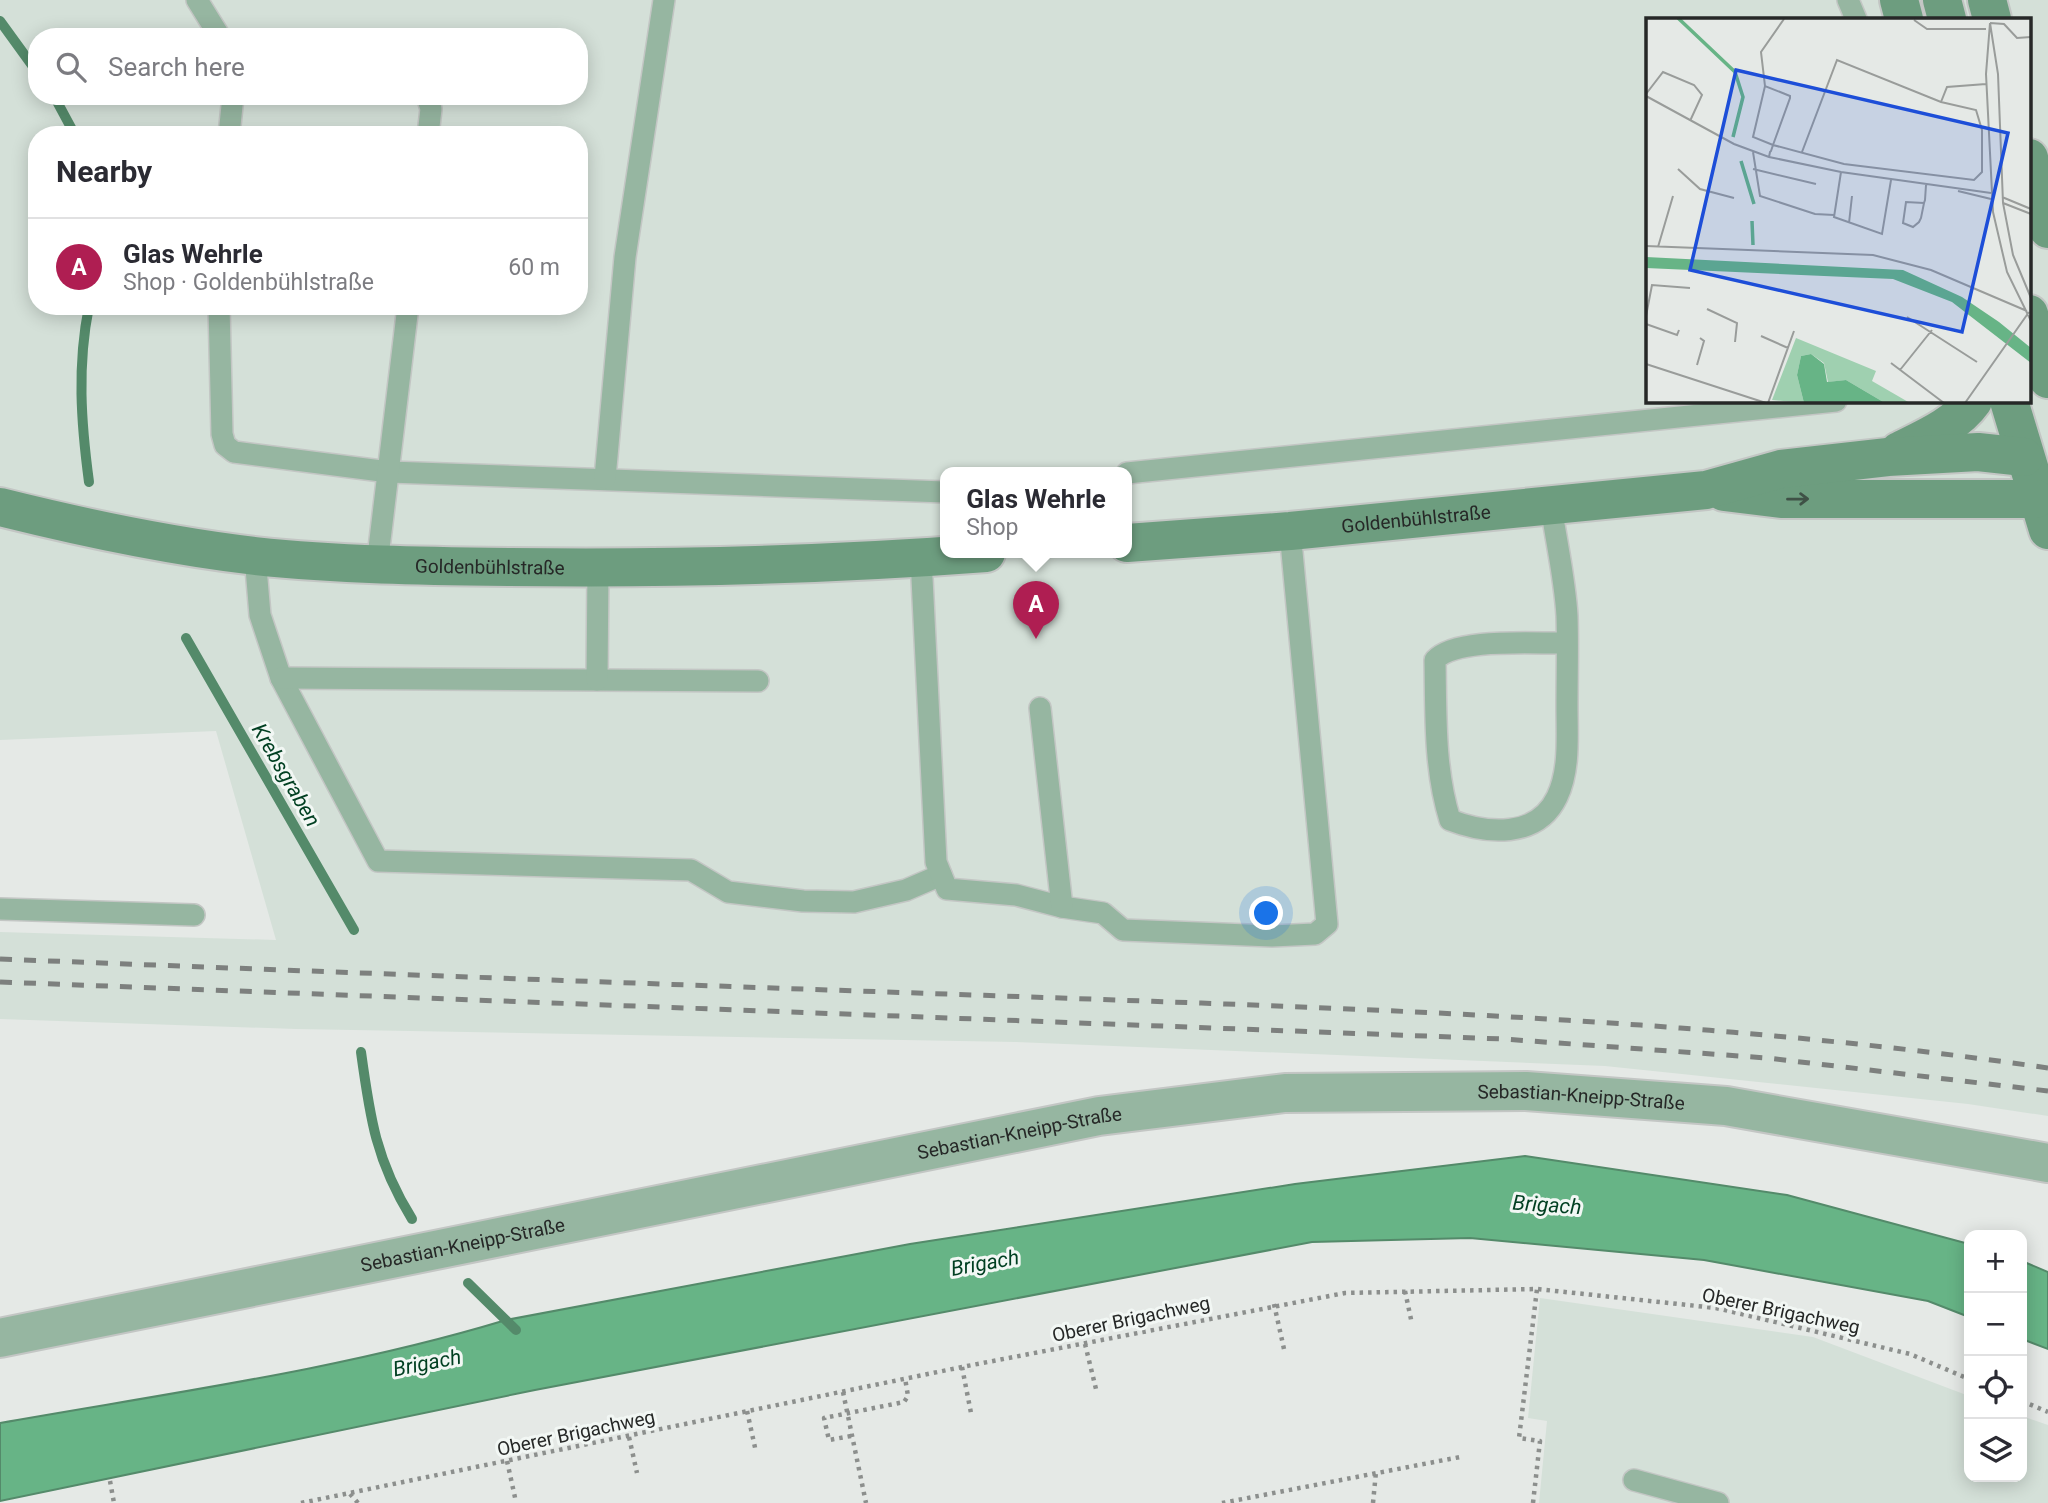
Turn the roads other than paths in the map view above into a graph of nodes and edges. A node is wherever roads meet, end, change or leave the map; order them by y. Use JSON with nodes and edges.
{"nodes":[{"id":1,"x":197,"y":0,"type":"edge"},
{"id":2,"x":664,"y":0,"type":"edge"},
{"id":3,"x":1848,"y":0,"type":"edge"},
{"id":4,"x":1899,"y":0,"type":"edge"},
{"id":5,"x":1942,"y":0,"type":"edge"},
{"id":6,"x":1987,"y":0,"type":"edge"},
{"id":7,"x":1856,"y":18,"type":"edge"},
{"id":8,"x":1904,"y":18,"type":"edge"},
{"id":9,"x":1947,"y":18,"type":"edge"},
{"id":10,"x":1992,"y":18,"type":"edge"},
{"id":11,"x":214,"y":28,"type":"edge"},
{"id":12,"x":232,"y":105,"type":"edge"},
{"id":13,"x":430,"y":105,"type":"edge"},
{"id":14,"x":230,"y":126,"type":"edge"},
{"id":15,"x":429,"y":126,"type":"edge"},
{"id":16,"x":2030,"y":162,"type":"edge"},
{"id":17,"x":2048,"y":229,"type":"edge"},
{"id":18,"x":219,"y":315,"type":"edge"},
{"id":19,"x":407,"y":315,"type":"edge"},
{"id":20,"x":2030,"y":317,"type":"edge"},
{"id":21,"x":2048,"y":379,"type":"edge"},
{"id":22,"x":1826,"y":402,"type":"edge"},
{"id":23,"x":1972,"y":402,"type":"edge"},
{"id":24,"x":2009,"y":402,"type":"edge"},
{"id":25,"x":1888,"y":457,"type":"junction"},
{"id":26,"x":2025,"y":457,"type":"junction"},
{"id":27,"x":388,"y":472,"type":"junction"},
{"id":28,"x":1132,"y":472,"type":"edge"},
{"id":29,"x":605,"y":478,"type":"junction"},
{"id":30,"x":1706,"y":490,"type":"junction"},
{"id":31,"x":940,"y":492,"type":"edge"},
{"id":32,"x":1551,"y":505,"type":"junction"},
{"id":33,"x":0,"y":507,"type":"edge"},
{"id":34,"x":2042,"y":514,"type":"edge"},
{"id":35,"x":1290,"y":531,"type":"junction"},
{"id":36,"x":1132,"y":543,"type":"edge"},
{"id":37,"x":255,"y":556,"type":"junction"},
{"id":38,"x":940,"y":557,"type":"edge"},
{"id":39,"x":921,"y":558,"type":"junction"},
{"id":40,"x":377,"y":565,"type":"junction"},
{"id":41,"x":597,"y":568,"type":"junction"},
{"id":42,"x":1567,"y":643,"type":"junction"},
{"id":43,"x":281,"y":678,"type":"junction"},
{"id":44,"x":597,"y":680,"type":"junction"},
{"id":45,"x":758,"y":681,"type":"dead end"},
{"id":46,"x":1041,"y":708,"type":"dead end"},
{"id":47,"x":942,"y":874,"type":"junction"},
{"id":48,"x":1062,"y":907,"type":"junction"},
{"id":49,"x":0,"y":909,"type":"edge"},
{"id":50,"x":194,"y":915,"type":"dead end"},
{"id":51,"x":2048,"y":1163,"type":"edge"},
{"id":52,"x":0,"y":1338,"type":"edge"},
{"id":53,"x":1634,"y":1480,"type":"dead end"},
{"id":54,"x":1718,"y":1503,"type":"edge"}],
"edges":[{"from":1,"to":11,"type":"lane"},
{"from":2,"to":29,"type":"lane"},
{"from":3,"to":7,"type":"lane"},
{"from":4,"to":8,"type":"street"},
{"from":5,"to":9,"type":"street"},
{"from":6,"to":10,"type":"street"},
{"from":12,"to":14,"type":"lane"},
{"from":13,"to":15,"type":"lane"},
{"from":16,"to":17,"type":"street"},
{"from":18,"to":27,"type":"lane"},
{"from":19,"to":27,"type":"lane"},
{"from":20,"to":21,"type":"street"},
{"from":22,"to":28,"type":"lane"},
{"from":23,"to":25,"type":"street"},
{"from":24,"to":26,"type":"street"},
{"from":25,"to":26,"type":"street","name":"Goldenbühlstraße"},
{"from":25,"to":30,"type":"street","name":"Goldenbühlstraße"},
{"from":26,"to":34,"type":"street"},
{"from":27,"to":29,"type":"lane"},
{"from":27,"to":40,"type":"lane"},
{"from":29,"to":31,"type":"lane"},
{"from":30,"to":32,"type":"street","name":"Goldenbühlstraße"},
{"from":30,"to":34,"type":"street","name":"Goldenbühlstraße","one_way":true},
{"from":32,"to":35,"type":"street","name":"Goldenbühlstraße"},
{"from":32,"to":42,"type":"lane"},
{"from":33,"to":37,"type":"street","name":"Goldenbühlstraße"},
{"from":35,"to":36,"type":"street","name":"Goldenbühlstraße"},
{"from":35,"to":48,"type":"lane"},
{"from":37,"to":40,"type":"street","name":"Goldenbühlstraße"},
{"from":37,"to":43,"type":"lane"},
{"from":38,"to":39,"type":"street","name":"Goldenbühlstraße"},
{"from":39,"to":41,"type":"street","name":"Goldenbühlstraße"},
{"from":39,"to":47,"type":"lane"},
{"from":40,"to":41,"type":"street","name":"Goldenbühlstraße"},
{"from":41,"to":44,"type":"lane"},
{"from":42,"to":42,"type":"lane"},
{"from":43,"to":44,"type":"lane"},
{"from":43,"to":47,"type":"lane"},
{"from":44,"to":45,"type":"lane"},
{"from":46,"to":48,"type":"lane"},
{"from":47,"to":48,"type":"lane"},
{"from":49,"to":50,"type":"lane"},
{"from":51,"to":52,"type":"street","name":"Sebastian-Kneipp-Straße"},
{"from":53,"to":54,"type":"lane"}]}
